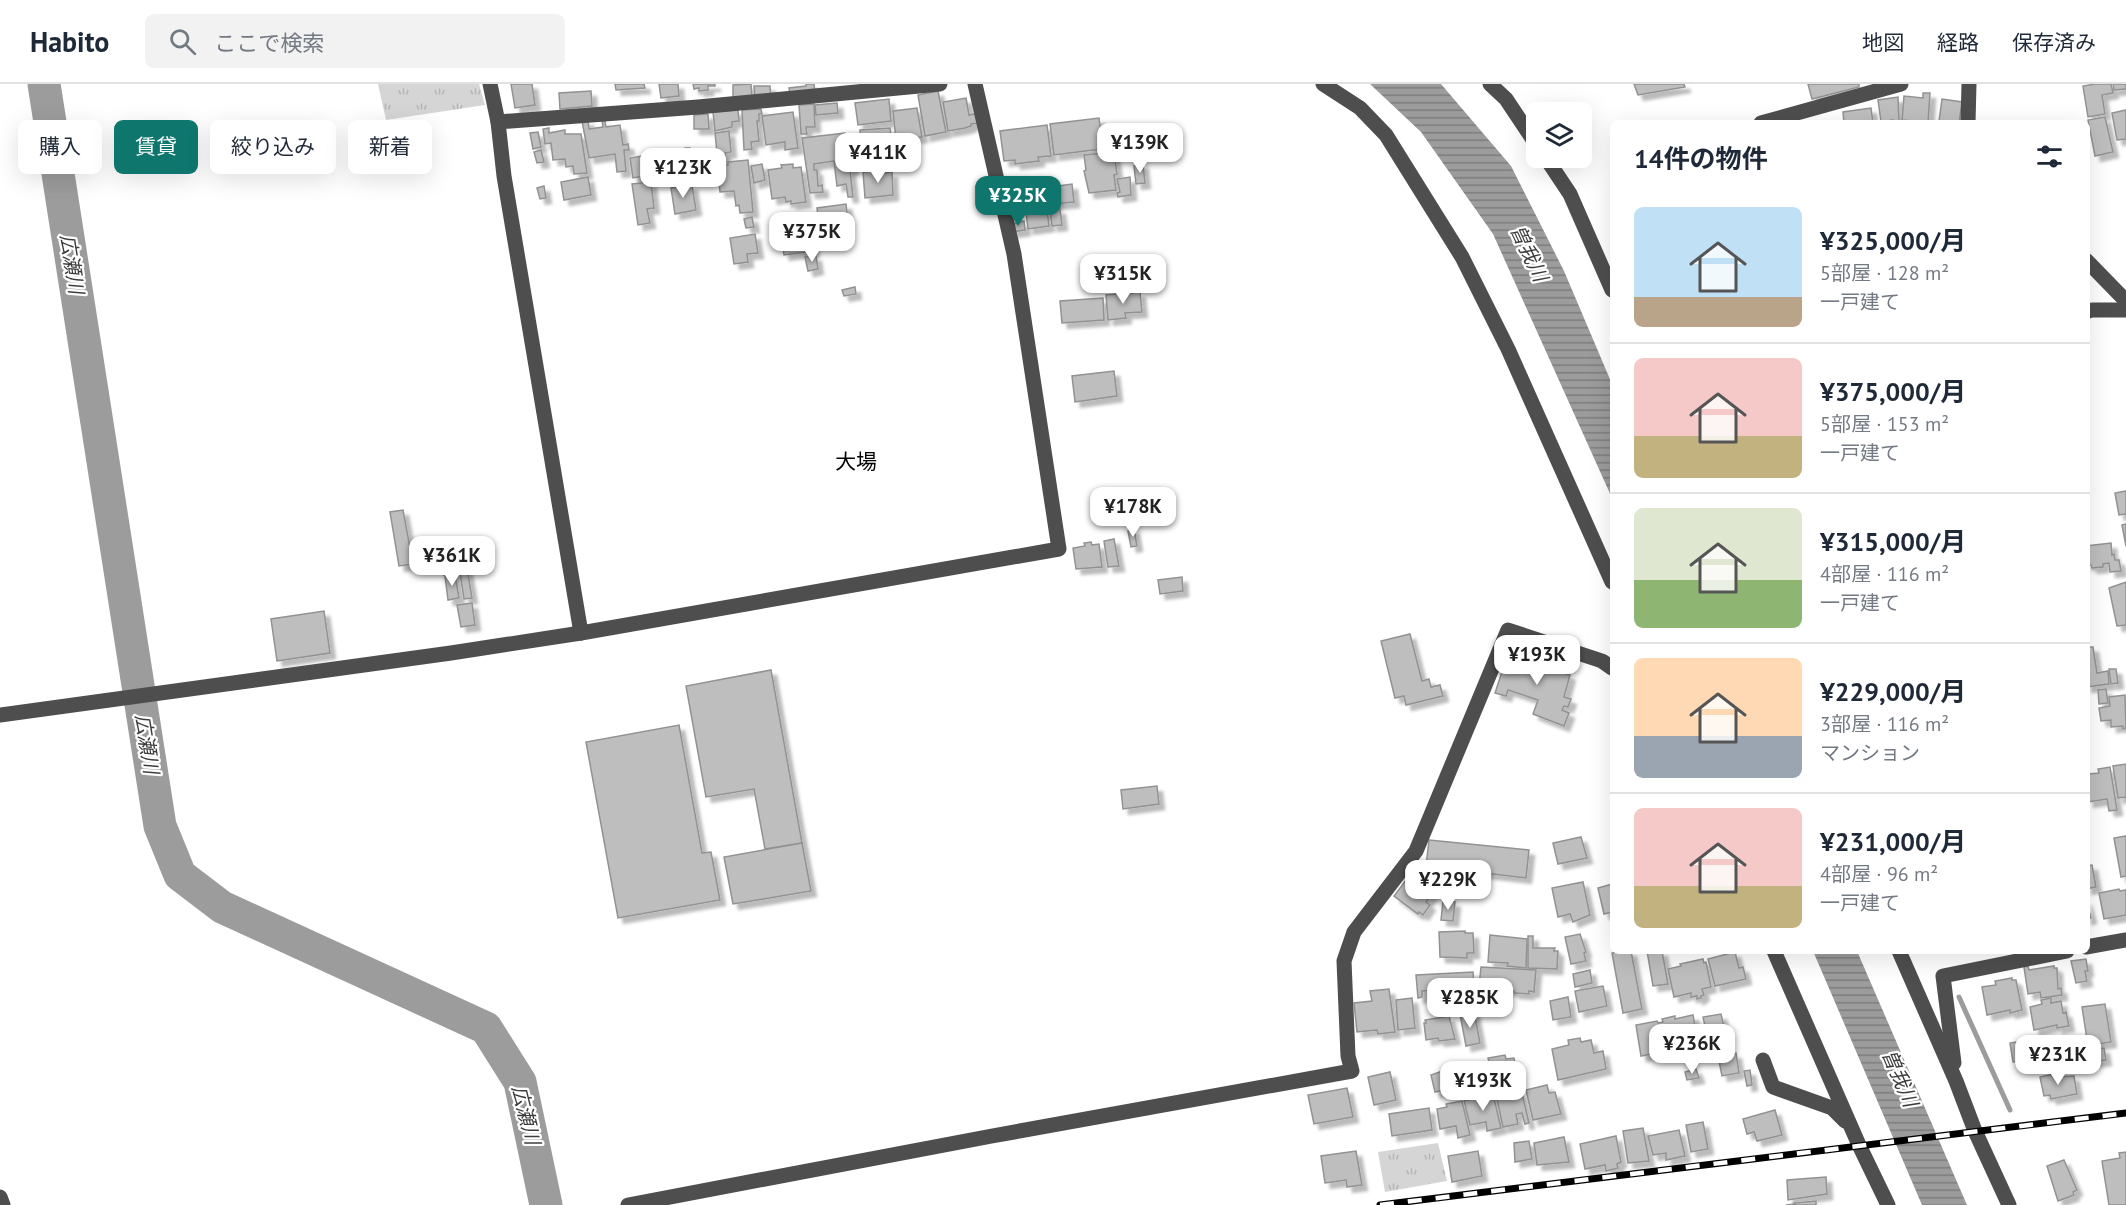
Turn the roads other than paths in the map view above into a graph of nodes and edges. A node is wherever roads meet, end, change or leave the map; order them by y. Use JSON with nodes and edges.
{"nodes":[{"id":1,"x":490,"y":84,"type":"edge"},
{"id":2,"x":940,"y":84,"type":"edge"},
{"id":3,"x":975,"y":84,"type":"edge"},
{"id":4,"x":1323,"y":84,"type":"edge"},
{"id":5,"x":1490,"y":84,"type":"edge"},
{"id":6,"x":1901,"y":84,"type":"edge"},
{"id":7,"x":1969,"y":84,"type":"edge"},
{"id":8,"x":1772,"y":120,"type":"edge"},
{"id":9,"x":1968,"y":120,"type":"edge"},
{"id":10,"x":498,"y":122,"type":"junction"},
{"id":11,"x":1526,"y":129,"type":"edge"},
{"id":12,"x":1552,"y":168,"type":"edge"},
{"id":13,"x":2090,"y":264,"type":"edge"},
{"id":14,"x":1610,"y":285,"type":"edge"},
{"id":15,"x":2126,"y":301,"type":"edge"},
{"id":16,"x":2126,"y":310,"type":"edge"},
{"id":17,"x":2090,"y":311,"type":"edge"},
{"id":18,"x":1610,"y":578,"type":"edge"},
{"id":19,"x":581,"y":633,"type":"junction"},
{"id":20,"x":1610,"y":667,"type":"edge"},
{"id":21,"x":0,"y":715,"type":"edge"},
{"id":22,"x":2126,"y":940,"type":"edge"},
{"id":23,"x":2090,"y":946,"type":"edge"},
{"id":24,"x":1775,"y":954,"type":"edge"},
{"id":25,"x":1900,"y":954,"type":"edge"},
{"id":26,"x":2052,"y":954,"type":"edge"},
{"id":27,"x":1763,"y":1060,"type":"dead end"},
{"id":28,"x":1956,"y":1081,"type":"junction"},
{"id":29,"x":1853,"y":1130,"type":"junction"},
{"id":30,"x":0,"y":1197,"type":"edge"},
{"id":31,"x":3,"y":1205,"type":"edge"},
{"id":32,"x":628,"y":1205,"type":"edge"},
{"id":33,"x":1888,"y":1205,"type":"edge"},
{"id":34,"x":2009,"y":1205,"type":"edge"}],
"edges":[{"from":1,"to":10,"type":"street"},
{"from":2,"to":10,"type":"street"},
{"from":3,"to":19,"type":"street"},
{"from":4,"to":18,"type":"street"},
{"from":5,"to":11,"type":"street"},
{"from":6,"to":8,"type":"street"},
{"from":7,"to":9,"type":"street"},
{"from":10,"to":19,"type":"street"},
{"from":12,"to":14,"type":"street"},
{"from":13,"to":15,"type":"street"},
{"from":16,"to":17,"type":"street"},
{"from":19,"to":21,"type":"street"},
{"from":20,"to":32,"type":"street"},
{"from":22,"to":23,"type":"street"},
{"from":24,"to":29,"type":"street"},
{"from":25,"to":28,"type":"street"},
{"from":26,"to":28,"type":"street"},
{"from":27,"to":29,"type":"street"},
{"from":28,"to":34,"type":"street"},
{"from":29,"to":33,"type":"street"},
{"from":30,"to":31,"type":"street"}]}
